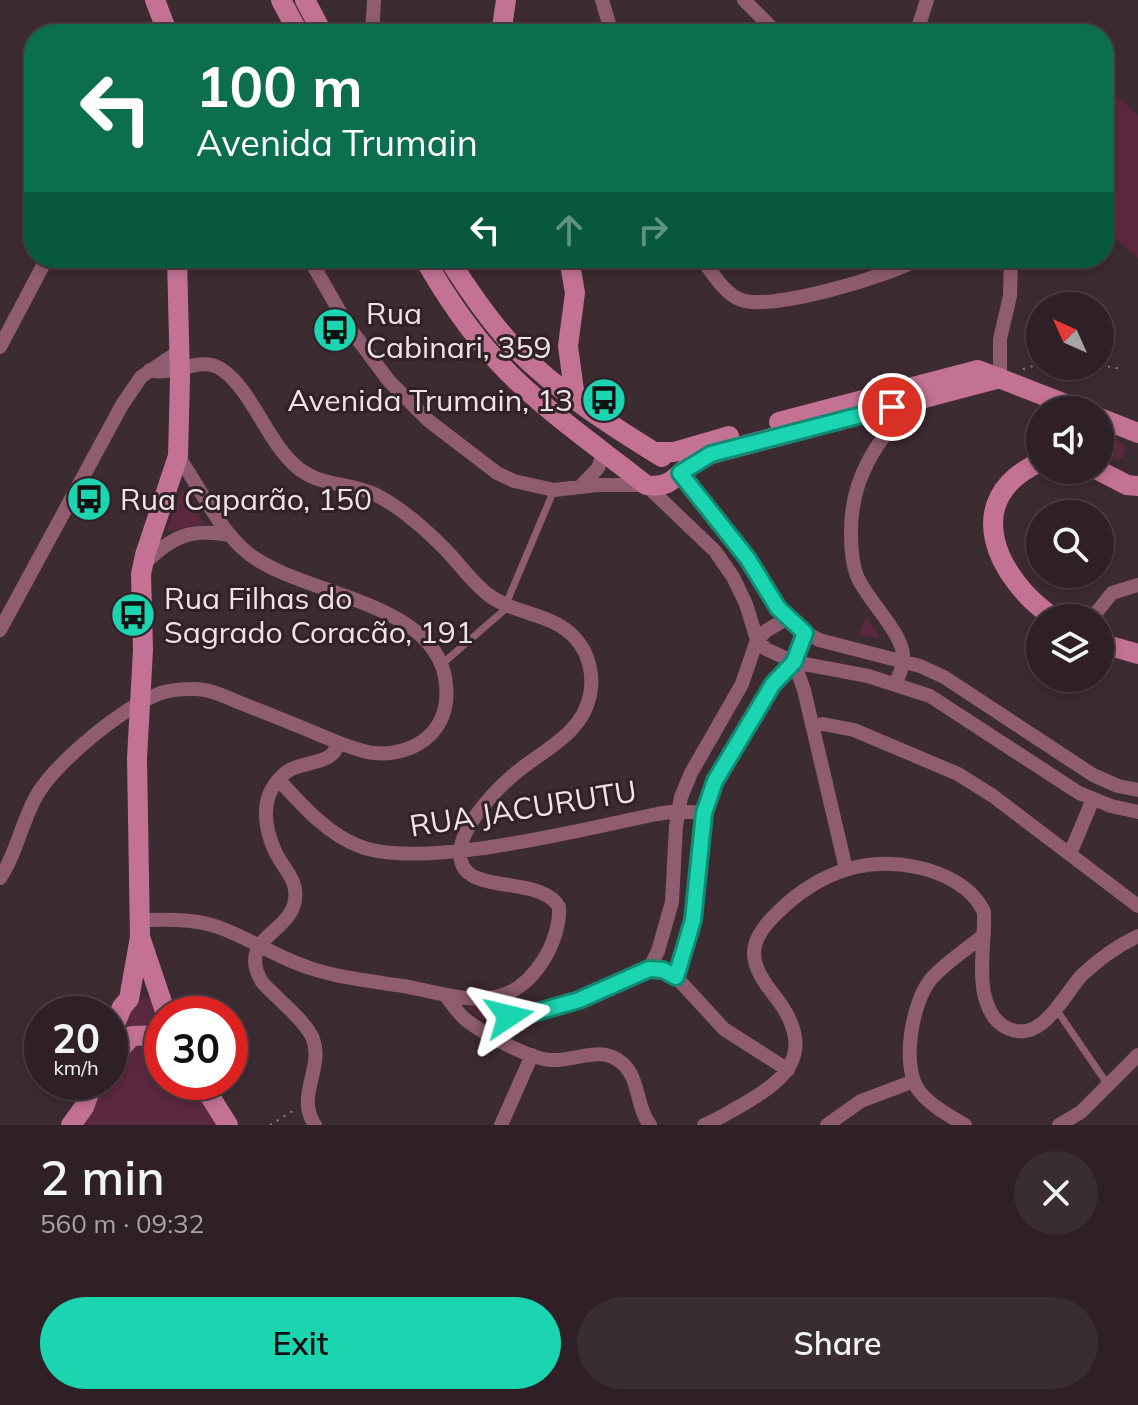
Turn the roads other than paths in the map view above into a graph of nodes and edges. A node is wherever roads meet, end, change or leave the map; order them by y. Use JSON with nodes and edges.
{"nodes":[{"id":1,"x":155,"y":0,"type":"edge"},
{"id":2,"x":281,"y":0,"type":"edge"},
{"id":3,"x":305,"y":0,"type":"edge"},
{"id":4,"x":374,"y":0,"type":"edge"},
{"id":5,"x":506,"y":0,"type":"edge"},
{"id":6,"x":602,"y":0,"type":"edge"},
{"id":7,"x":744,"y":0,"type":"edge"},
{"id":8,"x":927,"y":0,"type":"edge"},
{"id":9,"x":164,"y":24,"type":"edge"},
{"id":10,"x":294,"y":24,"type":"edge"},
{"id":11,"x":318,"y":24,"type":"edge"},
{"id":12,"x":373,"y":24,"type":"edge"},
{"id":13,"x":502,"y":24,"type":"edge"},
{"id":14,"x":609,"y":24,"type":"edge"},
{"id":15,"x":768,"y":24,"type":"edge"},
{"id":16,"x":919,"y":24,"type":"edge"},
{"id":17,"x":42,"y":268,"type":"edge"},
{"id":18,"x":177,"y":268,"type":"edge"},
{"id":19,"x":315,"y":268,"type":"edge"},
{"id":20,"x":430,"y":268,"type":"edge"},
{"id":21,"x":455,"y":268,"type":"edge"},
{"id":22,"x":571,"y":268,"type":"edge"},
{"id":23,"x":709,"y":268,"type":"edge"},
{"id":24,"x":898,"y":268,"type":"edge"},
{"id":25,"x":1011,"y":268,"type":"edge"},
{"id":26,"x":1000,"y":339,"type":"junction"},
{"id":27,"x":568,"y":346,"type":"junction"},
{"id":28,"x":0,"y":347,"type":"edge"},
{"id":29,"x":179,"y":361,"type":"junction"},
{"id":30,"x":978,"y":370,"type":"junction"},
{"id":31,"x":1009,"y":374,"type":"junction"},
{"id":32,"x":550,"y":379,"type":"junction"},
{"id":33,"x":914,"y":393,"type":"junction"},
{"id":34,"x":1053,"y":396,"type":"edge"},
{"id":35,"x":575,"y":398,"type":"junction"},
{"id":36,"x":542,"y":403,"type":"junction"},
{"id":37,"x":1114,"y":424,"type":"edge"},
{"id":38,"x":1134,"y":433,"type":"edge"},
{"id":39,"x":604,"y":451,"type":"junction"},
{"id":40,"x":654,"y":452,"type":"junction"},
{"id":41,"x":178,"y":456,"type":"junction"},
{"id":42,"x":1026,"y":469,"type":"edge"},
{"id":43,"x":1138,"y":469,"type":"edge"},
{"id":44,"x":680,"y":473,"type":"junction"},
{"id":45,"x":1114,"y":474,"type":"edge"},
{"id":46,"x":1114,"y":478,"type":"edge"},
{"id":47,"x":646,"y":485,"type":"junction"},
{"id":48,"x":1138,"y":486,"type":"edge"},
{"id":49,"x":580,"y":487,"type":"junction"},
{"id":50,"x":554,"y":490,"type":"junction"},
{"id":51,"x":229,"y":535,"type":"junction"},
{"id":52,"x":143,"y":565,"type":"junction"},
{"id":53,"x":1138,"y":585,"type":"edge"},
{"id":54,"x":1039,"y":604,"type":"edge"},
{"id":55,"x":1103,"y":604,"type":"edge"},
{"id":56,"x":507,"y":605,"type":"junction"},
{"id":57,"x":787,"y":618,"type":"junction"},
{"id":58,"x":0,"y":630,"type":"edge"},
{"id":59,"x":805,"y":633,"type":"junction"},
{"id":60,"x":757,"y":640,"type":"junction"},
{"id":61,"x":1114,"y":647,"type":"edge"},
{"id":62,"x":1138,"y":654,"type":"edge"},
{"id":63,"x":794,"y":662,"type":"junction"},
{"id":64,"x":904,"y":662,"type":"junction"},
{"id":65,"x":442,"y":664,"type":"junction"},
{"id":66,"x":895,"y":684,"type":"junction"},
{"id":67,"x":140,"y":704,"type":"junction"},
{"id":68,"x":813,"y":726,"type":"junction"},
{"id":69,"x":337,"y":742,"type":"junction"},
{"id":70,"x":279,"y":780,"type":"junction"},
{"id":71,"x":1138,"y":790,"type":"edge"},
{"id":72,"x":1093,"y":799,"type":"junction"},
{"id":73,"x":677,"y":811,"type":"junction"},
{"id":74,"x":1138,"y":812,"type":"edge"},
{"id":75,"x":704,"y":813,"type":"junction"},
{"id":76,"x":460,"y":850,"type":"junction"},
{"id":77,"x":1070,"y":854,"type":"junction"},
{"id":78,"x":846,"y":869,"type":"junction"},
{"id":79,"x":0,"y":878,"type":"edge"},
{"id":80,"x":1138,"y":906,"type":"edge"},
{"id":81,"x":140,"y":928,"type":"junction"},
{"id":82,"x":984,"y":935,"type":"junction"},
{"id":83,"x":1138,"y":936,"type":"edge"},
{"id":84,"x":259,"y":946,"type":"junction"},
{"id":85,"x":649,"y":969,"type":"junction"},
{"id":86,"x":676,"y":977,"type":"junction"},
{"id":87,"x":150,"y":996,"type":"edge"},
{"id":88,"x":160,"y":996,"type":"edge"},
{"id":89,"x":446,"y":996,"type":"junction"},
{"id":90,"x":501,"y":996,"type":"junction"},
{"id":91,"x":129,"y":999,"type":"joint"},
{"id":92,"x":1056,"y":1009,"type":"junction"},
{"id":93,"x":509,"y":1016,"type":"junction"},
{"id":94,"x":503,"y":1041,"type":"junction"},
{"id":95,"x":532,"y":1055,"type":"junction"},
{"id":96,"x":1138,"y":1055,"type":"edge"},
{"id":97,"x":788,"y":1070,"type":"junction"},
{"id":98,"x":914,"y":1081,"type":"junction"},
{"id":99,"x":1108,"y":1085,"type":"junction"},
{"id":100,"x":87,"y":1100,"type":"edge"},
{"id":101,"x":212,"y":1100,"type":"edge"},
{"id":102,"x":710,"y":1124,"type":"edge"},
{"id":103,"x":71,"y":1125,"type":"edge"},
{"id":104,"x":228,"y":1125,"type":"edge"},
{"id":105,"x":315,"y":1125,"type":"edge"},
{"id":106,"x":501,"y":1125,"type":"edge"},
{"id":107,"x":650,"y":1125,"type":"edge"},
{"id":108,"x":827,"y":1125,"type":"edge"},
{"id":109,"x":965,"y":1125,"type":"edge"},
{"id":110,"x":1059,"y":1125,"type":"edge"}],
"edges":[{"from":1,"to":9,"type":"main road"},
{"from":2,"to":10,"type":"main road"},
{"from":3,"to":11,"type":"main road"},
{"from":4,"to":12,"type":"street"},
{"from":5,"to":13,"type":"main road"},
{"from":6,"to":14,"type":"street"},
{"from":7,"to":15,"type":"street"},
{"from":8,"to":16,"type":"street"},
{"from":17,"to":28,"type":"street"},
{"from":18,"to":29,"type":"main road"},
{"from":19,"to":50,"type":"street"},
{"from":20,"to":36,"type":"main road"},
{"from":21,"to":32,"type":"main road"},
{"from":22,"to":27,"type":"main road"},
{"from":23,"to":24,"type":"street"},
{"from":25,"to":26,"type":"street"},
{"from":26,"to":30,"type":"street"},
{"from":26,"to":31,"type":"street"},
{"from":27,"to":32,"type":"main road"},
{"from":27,"to":35,"type":"main road"},
{"from":29,"to":41,"type":"main road"},
{"from":29,"to":56,"type":"street"},
{"from":29,"to":58,"type":"street"},
{"from":30,"to":31,"type":"main road"},
{"from":30,"to":33,"type":"main road"},
{"from":31,"to":33,"type":"main road"},
{"from":31,"to":34,"type":"main road"},
{"from":32,"to":35,"type":"main road"},
{"from":32,"to":36,"type":"main road"},
{"from":33,"to":40,"type":"main road"},
{"from":33,"to":44,"type":"main road"},
{"from":33,"to":64,"type":"street"},
{"from":35,"to":40,"type":"main road"},
{"from":36,"to":39,"type":"main road"},
{"from":37,"to":38,"type":"main road"},
{"from":39,"to":47,"type":"main road"},
{"from":39,"to":49,"type":"street"},
{"from":40,"to":44,"type":"main road"},
{"from":41,"to":51,"type":"street"},
{"from":41,"to":52,"type":"main road"},
{"from":42,"to":54,"type":"main road"},
{"from":43,"to":45,"type":"main road"},
{"from":44,"to":47,"type":"main road"},
{"from":44,"to":57,"type":"street"},
{"from":46,"to":48,"type":"main road"},
{"from":47,"to":49,"type":"street"},
{"from":47,"to":60,"type":"street"},
{"from":49,"to":50,"type":"street"},
{"from":50,"to":56,"type":"lane"},
{"from":51,"to":52,"type":"street"},
{"from":51,"to":65,"type":"street"},
{"from":52,"to":67,"type":"main road"},
{"from":53,"to":55,"type":"street"},
{"from":56,"to":65,"type":"lane"},
{"from":56,"to":76,"type":"street"},
{"from":57,"to":59,"type":"street"},
{"from":57,"to":60,"type":"street"},
{"from":59,"to":63,"type":"street"},
{"from":59,"to":64,"type":"street"},
{"from":60,"to":63,"type":"street"},
{"from":60,"to":73,"type":"street"},
{"from":61,"to":62,"type":"main road"},
{"from":63,"to":66,"type":"street"},
{"from":63,"to":68,"type":"street"},
{"from":63,"to":75,"type":"street"},
{"from":64,"to":66,"type":"street"},
{"from":64,"to":71,"type":"street"},
{"from":65,"to":69,"type":"street"},
{"from":66,"to":72,"type":"street"},
{"from":67,"to":69,"type":"street"},
{"from":67,"to":79,"type":"street"},
{"from":67,"to":81,"type":"main road"},
{"from":68,"to":77,"type":"street"},
{"from":68,"to":78,"type":"street"},
{"from":69,"to":70,"type":"street"},
{"from":70,"to":76,"type":"street","name":"RUA JACURUTU"},
{"from":70,"to":84,"type":"street"},
{"from":72,"to":74,"type":"street"},
{"from":72,"to":77,"type":"street"},
{"from":73,"to":75,"type":"street","name":"RUA JACURUTU"},
{"from":73,"to":76,"type":"street","name":"RUA JACURUTU"},
{"from":73,"to":85,"type":"street"},
{"from":75,"to":86,"type":"street"},
{"from":76,"to":90,"type":"street"},
{"from":77,"to":80,"type":"street"},
{"from":78,"to":82,"type":"street"},
{"from":78,"to":97,"type":"street"},
{"from":81,"to":84,"type":"street"},
{"from":81,"to":88,"type":"main road"},
{"from":81,"to":91,"type":"main road"},
{"from":82,"to":92,"type":"street"},
{"from":82,"to":98,"type":"street"},
{"from":83,"to":92,"type":"street"},
{"from":84,"to":89,"type":"street"},
{"from":84,"to":105,"type":"street"},
{"from":85,"to":86,"type":"street"},
{"from":85,"to":93,"type":"street"},
{"from":86,"to":97,"type":"street"},
{"from":87,"to":91,"type":"main road"},
{"from":89,"to":90,"type":"street"},
{"from":89,"to":94,"type":"street"},
{"from":90,"to":93,"type":"street"},
{"from":92,"to":99,"type":"lane"},
{"from":93,"to":94,"type":"street"},
{"from":94,"to":95,"type":"street"},
{"from":95,"to":106,"type":"street"},
{"from":95,"to":107,"type":"street"},
{"from":96,"to":99,"type":"street"},
{"from":97,"to":102,"type":"street"},
{"from":98,"to":108,"type":"street"},
{"from":98,"to":109,"type":"street"},
{"from":99,"to":110,"type":"street"},
{"from":100,"to":103,"type":"main road"},
{"from":101,"to":104,"type":"main road"}]}
